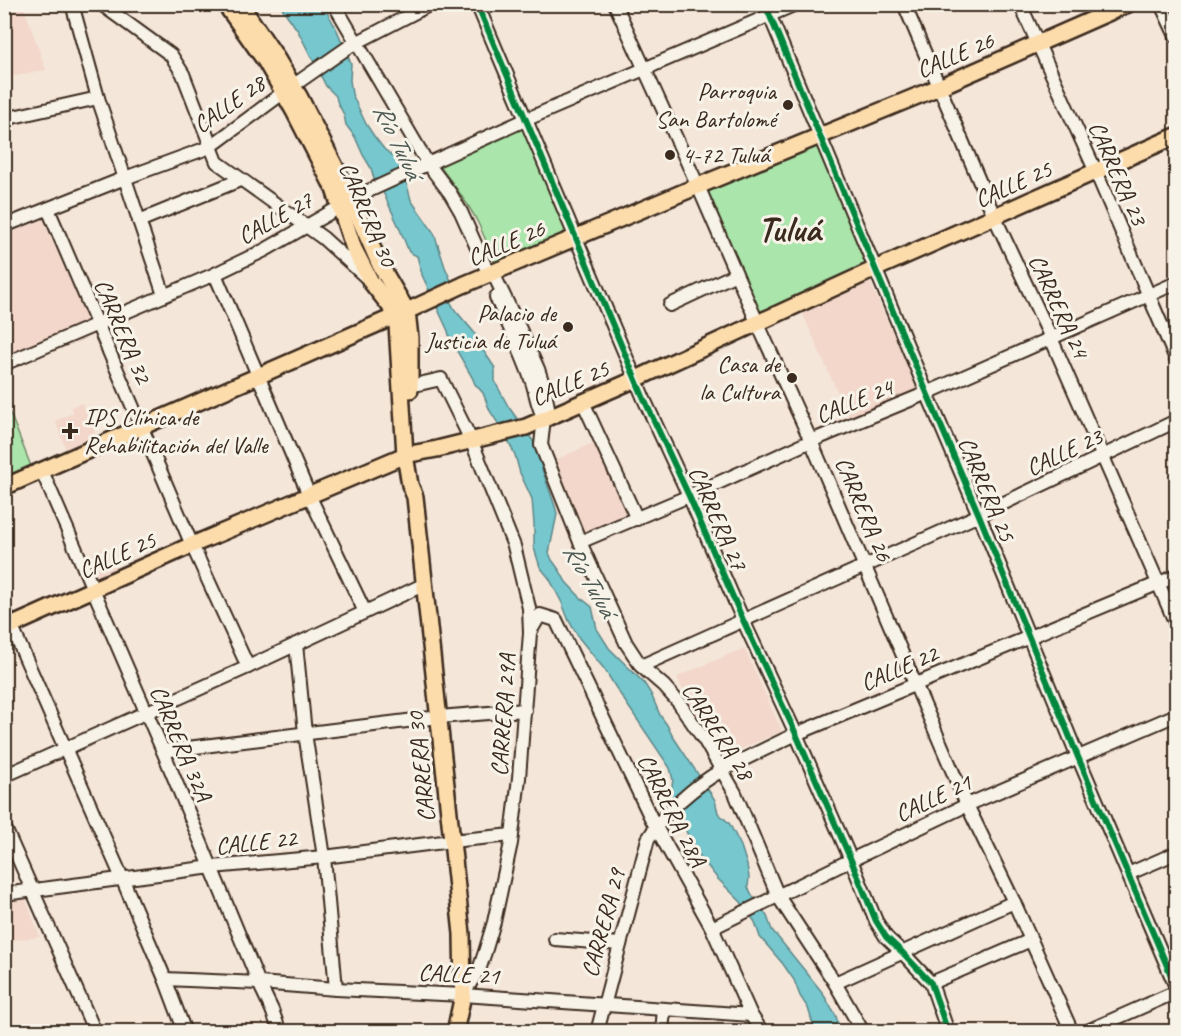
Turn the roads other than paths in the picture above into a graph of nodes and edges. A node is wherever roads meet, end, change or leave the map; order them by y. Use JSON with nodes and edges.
{"nodes":[{"id":1,"x":72,"y":4,"type":"edge"},
{"id":2,"x":101,"y":4,"type":"edge"},
{"id":3,"x":225,"y":4,"type":"edge"},
{"id":4,"x":240,"y":4,"type":"edge"},
{"id":5,"x":334,"y":4,"type":"edge"},
{"id":6,"x":431,"y":4,"type":"edge"},
{"id":7,"x":477,"y":4,"type":"edge"},
{"id":8,"x":615,"y":4,"type":"edge"},
{"id":9,"x":796,"y":4,"type":"edge"},
{"id":10,"x":904,"y":4,"type":"edge"},
{"id":11,"x":1020,"y":4,"type":"edge"},
{"id":12,"x":1128,"y":4,"type":"edge"},
{"id":13,"x":1161,"y":4,"type":"edge"},
{"id":14,"x":768,"y":10,"type":"edge"},
{"id":15,"x":1176,"y":36,"type":"edge"},
{"id":16,"x":354,"y":44,"type":"junction"},
{"id":17,"x":1038,"y":44,"type":"junction"},
{"id":18,"x":644,"y":68,"type":"junction"},
{"id":19,"x":939,"y":87,"type":"junction"},
{"id":20,"x":288,"y":89,"type":"junction"},
{"id":21,"x":98,"y":98,"type":"junction"},
{"id":22,"x":4,"y":119,"type":"edge"},
{"id":23,"x":525,"y":120,"type":"junction"},
{"id":24,"x":821,"y":136,"type":"junction"},
{"id":25,"x":1176,"y":136,"type":"edge"},
{"id":26,"x":210,"y":147,"type":"junction"},
{"id":27,"x":428,"y":164,"type":"junction"},
{"id":28,"x":1096,"y":172,"type":"junction"},
{"id":29,"x":125,"y":178,"type":"junction"},
{"id":30,"x":240,"y":180,"type":"junction"},
{"id":31,"x":698,"y":186,"type":"junction"},
{"id":32,"x":351,"y":200,"type":"junction"},
{"id":33,"x":48,"y":209,"type":"junction"},
{"id":34,"x":995,"y":218,"type":"junction"},
{"id":35,"x":139,"y":221,"type":"junction"},
{"id":36,"x":4,"y":226,"type":"edge"},
{"id":37,"x":306,"y":227,"type":"junction"},
{"id":38,"x":576,"y":238,"type":"junction"},
{"id":39,"x":875,"y":270,"type":"junction"},
{"id":40,"x":489,"y":272,"type":"junction"},
{"id":41,"x":215,"y":274,"type":"junction"},
{"id":42,"x":736,"y":274,"type":"junction"},
{"id":43,"x":372,"y":282,"type":"junction"},
{"id":44,"x":1176,"y":283,"type":"edge"},
{"id":45,"x":1149,"y":295,"type":"junction"},
{"id":46,"x":164,"y":296,"type":"junction"},
{"id":47,"x":670,"y":305,"type":"dead end"},
{"id":48,"x":407,"y":310,"type":"junction"},
{"id":49,"x":757,"y":322,"type":"junction"},
{"id":50,"x":98,"y":324,"type":"junction"},
{"id":51,"x":1052,"y":338,"type":"junction"},
{"id":52,"x":1176,"y":359,"type":"edge"},
{"id":53,"x":4,"y":364,"type":"edge"},
{"id":54,"x":258,"y":376,"type":"junction"},
{"id":55,"x":636,"y":379,"type":"junction"},
{"id":56,"x":410,"y":386,"type":"junction"},
{"id":57,"x":927,"y":393,"type":"junction"},
{"id":58,"x":583,"y":402,"type":"junction"},
{"id":59,"x":544,"y":418,"type":"junction"},
{"id":60,"x":1176,"y":422,"type":"edge"},
{"id":61,"x":142,"y":427,"type":"junction"},
{"id":62,"x":476,"y":439,"type":"junction"},
{"id":63,"x":811,"y":441,"type":"junction"},
{"id":64,"x":410,"y":454,"type":"junction"},
{"id":65,"x":1103,"y":456,"type":"junction"},
{"id":66,"x":42,"y":471,"type":"junction"},
{"id":67,"x":4,"y":488,"type":"edge"},
{"id":68,"x":309,"y":495,"type":"junction"},
{"id":69,"x":689,"y":496,"type":"junction"},
{"id":70,"x":980,"y":515,"type":"junction"},
{"id":71,"x":637,"y":519,"type":"junction"},
{"id":72,"x":580,"y":543,"type":"junction"},
{"id":73,"x":192,"y":545,"type":"junction"},
{"id":74,"x":865,"y":565,"type":"junction"},
{"id":75,"x":1176,"y":576,"type":"edge"},
{"id":76,"x":1159,"y":583,"type":"junction"},
{"id":77,"x":425,"y":584,"type":"junction"},
{"id":78,"x":93,"y":590,"type":"junction"},
{"id":79,"x":4,"y":609,"type":"edge"},
{"id":80,"x":365,"y":612,"type":"junction"},
{"id":81,"x":743,"y":620,"type":"junction"},
{"id":82,"x":1176,"y":624,"type":"edge"},
{"id":83,"x":8,"y":628,"type":"edge"},
{"id":84,"x":530,"y":633,"type":"junction"},
{"id":85,"x":1029,"y":637,"type":"junction"},
{"id":86,"x":296,"y":644,"type":"junction"},
{"id":87,"x":641,"y":666,"type":"junction"},
{"id":88,"x":248,"y":667,"type":"junction"},
{"id":89,"x":916,"y":683,"type":"junction"},
{"id":90,"x":525,"y":710,"type":"junction"},
{"id":91,"x":146,"y":713,"type":"junction"},
{"id":92,"x":1176,"y":715,"type":"edge"},
{"id":93,"x":439,"y":717,"type":"junction"},
{"id":94,"x":305,"y":733,"type":"junction"},
{"id":95,"x":796,"y":734,"type":"junction"},
{"id":96,"x":65,"y":750,"type":"junction"},
{"id":97,"x":163,"y":751,"type":"junction"},
{"id":98,"x":1078,"y":757,"type":"junction"},
{"id":99,"x":716,"y":773,"type":"junction"},
{"id":100,"x":4,"y":776,"type":"edge"},
{"id":101,"x":967,"y":805,"type":"junction"},
{"id":102,"x":4,"y":826,"type":"edge"},
{"id":103,"x":655,"y":826,"type":"junction"},
{"id":104,"x":512,"y":835,"type":"junction"},
{"id":105,"x":451,"y":841,"type":"junction"},
{"id":106,"x":1176,"y":853,"type":"edge"},
{"id":107,"x":324,"y":857,"type":"junction"},
{"id":108,"x":851,"y":860,"type":"junction"},
{"id":109,"x":212,"y":867,"type":"junction"},
{"id":110,"x":1128,"y":874,"type":"junction"},
{"id":111,"x":122,"y":878,"type":"junction"},
{"id":112,"x":32,"y":891,"type":"junction"},
{"id":113,"x":4,"y":894,"type":"edge"},
{"id":114,"x":778,"y":896,"type":"junction"},
{"id":115,"x":1014,"y":902,"type":"junction"},
{"id":116,"x":712,"y":928,"type":"junction"},
{"id":117,"x":555,"y":939,"type":"dead end"},
{"id":118,"x":1031,"y":940,"type":"junction"},
{"id":119,"x":620,"y":944,"type":"junction"},
{"id":120,"x":902,"y":952,"type":"junction"},
{"id":121,"x":165,"y":979,"type":"junction"},
{"id":122,"x":835,"y":982,"type":"junction"},
{"id":123,"x":259,"y":983,"type":"junction"},
{"id":124,"x":931,"y":983,"type":"junction"},
{"id":125,"x":1176,"y":987,"type":"edge"},
{"id":126,"x":336,"y":989,"type":"junction"},
{"id":127,"x":1176,"y":992,"type":"edge"},
{"id":128,"x":463,"y":995,"type":"junction"},
{"id":129,"x":603,"y":1004,"type":"junction"},
{"id":130,"x":664,"y":1009,"type":"junction"},
{"id":131,"x":752,"y":1015,"type":"junction"},
{"id":132,"x":95,"y":1032,"type":"edge"},
{"id":133,"x":185,"y":1032,"type":"edge"},
{"id":134,"x":280,"y":1032,"type":"edge"},
{"id":135,"x":455,"y":1032,"type":"edge"},
{"id":136,"x":597,"y":1032,"type":"edge"},
{"id":137,"x":662,"y":1032,"type":"edge"},
{"id":138,"x":762,"y":1032,"type":"edge"},
{"id":139,"x":863,"y":1032,"type":"edge"},
{"id":140,"x":948,"y":1032,"type":"edge"},
{"id":141,"x":1072,"y":1032,"type":"edge"},
{"id":142,"x":1085,"y":1032,"type":"edge"}],
"edges":[{"from":1,"to":21,"type":"street"},
{"from":2,"to":26,"type":"street"},
{"from":3,"to":20,"type":"main road","name":"CARRERA 30"},
{"from":4,"to":20,"type":"main road","name":"CARRERA 30"},
{"from":5,"to":16,"type":"street","name":"CARRERA 28"},
{"from":6,"to":16,"type":"street","name":"CALLE 28"},
{"from":7,"to":23,"type":"street","name":"CARRERA 27"},
{"from":8,"to":18,"type":"street","name":"CARRERA 26"},
{"from":9,"to":14,"type":"street","name":"CALLE 27"},
{"from":10,"to":19,"type":"street","name":"CARRERA 24"},
{"from":11,"to":17,"type":"street","name":"CARRERA 23"},
{"from":12,"to":17,"type":"main road","name":"CALLE 26"},
{"from":13,"to":15,"type":"street"},
{"from":14,"to":18,"type":"street","name":"CALLE 27"},
{"from":14,"to":24,"type":"street","name":"CARRERA 25"},
{"from":16,"to":20,"type":"street","name":"CALLE 28"},
{"from":16,"to":27,"type":"street","name":"CARRERA 28"},
{"from":17,"to":19,"type":"main road","name":"CALLE 26"},
{"from":17,"to":28,"type":"street","name":"CARRERA 23"},
{"from":18,"to":23,"type":"street","name":"CALLE 27"},
{"from":18,"to":31,"type":"street","name":"CARRERA 26"},
{"from":19,"to":24,"type":"main road","name":"CALLE 26"},
{"from":19,"to":34,"type":"street","name":"CARRERA 24"},
{"from":20,"to":26,"type":"street","name":"CALLE 28"},
{"from":20,"to":32,"type":"main road","name":"CARRERA 30"},
{"from":21,"to":22,"type":"street"},
{"from":21,"to":29,"type":"street"},
{"from":23,"to":27,"type":"street","name":"CALLE 27"},
{"from":23,"to":38,"type":"street","name":"CARRERA 27"},
{"from":24,"to":31,"type":"main road","name":"CALLE 26"},
{"from":24,"to":39,"type":"street","name":"CARRERA 25"},
{"from":25,"to":28,"type":"main road","name":"CALLE 25"},
{"from":26,"to":29,"type":"street","name":"CALLE 28"},
{"from":26,"to":30,"type":"street"},
{"from":27,"to":32,"type":"street","name":"CALLE 27"},
{"from":27,"to":40,"type":"street","name":"CARRERA 28"},
{"from":28,"to":34,"type":"main road","name":"CALLE 25"},
{"from":28,"to":45,"type":"street","name":"CARRERA 23"},
{"from":29,"to":33,"type":"street","name":"CALLE 28"},
{"from":29,"to":35,"type":"street"},
{"from":30,"to":35,"type":"street"},
{"from":30,"to":37,"type":"street"},
{"from":31,"to":38,"type":"main road","name":"CALLE 26"},
{"from":31,"to":42,"type":"street","name":"CARRERA 26"},
{"from":32,"to":37,"type":"street","name":"CALLE 27"},
{"from":32,"to":43,"type":"main road","name":"CARRERA 30"},
{"from":32,"to":48,"type":"main road","name":"CARRERA 30"},
{"from":33,"to":36,"type":"street","name":"CALLE 28"},
{"from":33,"to":50,"type":"street","name":"CARRERA 32"},
{"from":34,"to":39,"type":"main road","name":"CALLE 25"},
{"from":34,"to":51,"type":"street","name":"CARRERA 24"},
{"from":35,"to":46,"type":"street"},
{"from":37,"to":41,"type":"street","name":"CALLE 27"},
{"from":37,"to":43,"type":"street"},
{"from":38,"to":40,"type":"main road","name":"CALLE 26"},
{"from":38,"to":55,"type":"street","name":"CARRERA 27"},
{"from":39,"to":49,"type":"main road","name":"CALLE 25"},
{"from":39,"to":57,"type":"street","name":"CARRERA 25"},
{"from":40,"to":48,"type":"main road","name":"CALLE 26"},
{"from":40,"to":59,"type":"street","name":"CARRERA 28"},
{"from":41,"to":46,"type":"street","name":"CALLE 27"},
{"from":41,"to":54,"type":"street"},
{"from":42,"to":47,"type":"street"},
{"from":42,"to":49,"type":"street","name":"CARRERA 26"},
{"from":43,"to":48,"type":"main road","name":"CARRERA 30"},
{"from":44,"to":45,"type":"street","name":"CALLE 24"},
{"from":45,"to":51,"type":"street","name":"CALLE 24"},
{"from":45,"to":52,"type":"street","name":"CARRERA 23"},
{"from":46,"to":50,"type":"street","name":"CALLE 27"},
{"from":48,"to":54,"type":"main road","name":"CALLE 26"},
{"from":48,"to":56,"type":"main road","name":"CARRERA 30"},
{"from":48,"to":64,"type":"main road","name":"CARRERA 30"},
{"from":49,"to":55,"type":"main road","name":"CALLE 25"},
{"from":49,"to":63,"type":"street","name":"CARRERA 26"},
{"from":50,"to":53,"type":"street","name":"CALLE 27"},
{"from":50,"to":61,"type":"street","name":"CARRERA 32"},
{"from":51,"to":57,"type":"street","name":"CALLE 24"},
{"from":51,"to":65,"type":"street","name":"CARRERA 24"},
{"from":54,"to":61,"type":"main road","name":"CALLE 26"},
{"from":54,"to":68,"type":"street"},
{"from":55,"to":58,"type":"main road","name":"CALLE 25"},
{"from":55,"to":69,"type":"street","name":"CARRERA 27"},
{"from":56,"to":62,"type":"street"},
{"from":56,"to":64,"type":"main road","name":"CARRERA 30"},
{"from":57,"to":63,"type":"street","name":"CALLE 24"},
{"from":57,"to":70,"type":"street","name":"CARRERA 25"},
{"from":58,"to":59,"type":"main road","name":"CALLE 25"},
{"from":58,"to":71,"type":"street"},
{"from":59,"to":62,"type":"main road","name":"CALLE 25"},
{"from":59,"to":72,"type":"street","name":"CARRERA 28"},
{"from":60,"to":65,"type":"street","name":"CALLE 23"},
{"from":61,"to":66,"type":"main road","name":"CALLE 26"},
{"from":61,"to":73,"type":"street","name":"CARRERA 32"},
{"from":62,"to":64,"type":"main road","name":"CALLE 25"},
{"from":62,"to":84,"type":"street","name":"CARRERA 29A"},
{"from":63,"to":69,"type":"street","name":"CALLE 24"},
{"from":63,"to":74,"type":"street","name":"CARRERA 26"},
{"from":64,"to":68,"type":"main road","name":"CALLE 25"},
{"from":64,"to":77,"type":"main road","name":"CARRERA 30"},
{"from":65,"to":70,"type":"street","name":"CALLE 23"},
{"from":65,"to":76,"type":"street","name":"CARRERA 24"},
{"from":66,"to":67,"type":"main road","name":"CALLE 26"},
{"from":66,"to":78,"type":"street","name":"CARRERA 32A"},
{"from":68,"to":73,"type":"main road","name":"CALLE 25"},
{"from":68,"to":80,"type":"street"},
{"from":69,"to":71,"type":"street","name":"CALLE 24"},
{"from":69,"to":81,"type":"street","name":"CARRERA 27"},
{"from":70,"to":74,"type":"street","name":"CALLE 23"},
{"from":70,"to":85,"type":"street","name":"CARRERA 25"},
{"from":71,"to":72,"type":"street","name":"CALLE 24"},
{"from":72,"to":87,"type":"street","name":"CARRERA 28"},
{"from":73,"to":78,"type":"main road","name":"CALLE 25"},
{"from":73,"to":88,"type":"street","name":"CARRERA 32"},
{"from":74,"to":81,"type":"street","name":"CALLE 23"},
{"from":74,"to":89,"type":"street","name":"CARRERA 26"},
{"from":75,"to":76,"type":"street","name":"CALLE 22"},
{"from":76,"to":82,"type":"street","name":"CARRERA 24"},
{"from":76,"to":85,"type":"street","name":"CALLE 22"},
{"from":77,"to":80,"type":"street"},
{"from":77,"to":93,"type":"main road","name":"CARRERA 30"},
{"from":78,"to":83,"type":"main road","name":"CALLE 25"},
{"from":78,"to":91,"type":"street","name":"CARRERA 32A"},
{"from":79,"to":83,"type":"street"},
{"from":80,"to":86,"type":"street"},
{"from":81,"to":87,"type":"street","name":"CALLE 23"},
{"from":81,"to":95,"type":"street","name":"CARRERA 27"},
{"from":83,"to":96,"type":"street"},
{"from":84,"to":90,"type":"street","name":"CARRERA 29A"},
{"from":84,"to":103,"type":"street","name":"CARRERA 28A"},
{"from":85,"to":89,"type":"street","name":"CALLE 22"},
{"from":85,"to":98,"type":"street","name":"CARRERA 25"},
{"from":86,"to":88,"type":"street"},
{"from":86,"to":94,"type":"street"},
{"from":87,"to":99,"type":"street","name":"CARRERA 28"},
{"from":88,"to":91,"type":"street"},
{"from":89,"to":95,"type":"street","name":"CALLE 22"},
{"from":89,"to":101,"type":"street","name":"CARRERA 26"},
{"from":90,"to":93,"type":"street"},
{"from":90,"to":104,"type":"street","name":"CARRERA 29A"},
{"from":91,"to":96,"type":"street"},
{"from":91,"to":97,"type":"street","name":"CARRERA 32A"},
{"from":92,"to":98,"type":"street","name":"CALLE 21"},
{"from":93,"to":94,"type":"street"},
{"from":93,"to":105,"type":"main road","name":"CARRERA 30"},
{"from":94,"to":97,"type":"street"},
{"from":94,"to":107,"type":"street"},
{"from":95,"to":99,"type":"street","name":"CALLE 22"},
{"from":95,"to":108,"type":"street","name":"CARRERA 27"},
{"from":96,"to":100,"type":"street"},
{"from":96,"to":111,"type":"street"},
{"from":97,"to":109,"type":"street","name":"CARRERA 32A"},
{"from":98,"to":101,"type":"street","name":"CALLE 21"},
{"from":98,"to":110,"type":"street","name":"CARRERA 25"},
{"from":99,"to":103,"type":"street","name":"CALLE 22"},
{"from":99,"to":114,"type":"street","name":"CARRERA 28"},
{"from":101,"to":108,"type":"street","name":"CALLE 21"},
{"from":101,"to":115,"type":"street","name":"CARRERA 26"},
{"from":102,"to":112,"type":"street"},
{"from":103,"to":116,"type":"street","name":"CARRERA 28A"},
{"from":103,"to":119,"type":"street","name":"CARRERA 29"},
{"from":104,"to":105,"type":"street","name":"CALLE 22"},
{"from":104,"to":128,"type":"street","name":"CARRERA 29A"},
{"from":105,"to":107,"type":"street","name":"CALLE 22"},
{"from":105,"to":128,"type":"main road","name":"CARRERA 30"},
{"from":106,"to":110,"type":"street"},
{"from":107,"to":109,"type":"street","name":"CALLE 22"},
{"from":107,"to":126,"type":"street"},
{"from":108,"to":114,"type":"street","name":"CALLE 21"},
{"from":108,"to":120,"type":"street","name":"CARRERA 27"},
{"from":109,"to":111,"type":"street","name":"CALLE 22"},
{"from":109,"to":123,"type":"street","name":"CARRERA 32A"},
{"from":110,"to":125,"type":"street","name":"CARRERA 25"},
{"from":111,"to":112,"type":"street","name":"CALLE 22"},
{"from":111,"to":121,"type":"street"},
{"from":112,"to":113,"type":"street","name":"CALLE 22"},
{"from":112,"to":132,"type":"street"},
{"from":114,"to":116,"type":"street","name":"CALLE 21"},
{"from":114,"to":122,"type":"street","name":"CARRERA 28"},
{"from":115,"to":118,"type":"street","name":"CARRERA 26"},
{"from":115,"to":120,"type":"street"},
{"from":116,"to":131,"type":"street","name":"CARRERA 28A"},
{"from":117,"to":119,"type":"street"},
{"from":118,"to":124,"type":"street"},
{"from":118,"to":141,"type":"street","name":"CARRERA 26"},
{"from":119,"to":129,"type":"street","name":"CARRERA 29"},
{"from":120,"to":122,"type":"street"},
{"from":120,"to":124,"type":"street","name":"CARRERA 27"},
{"from":121,"to":123,"type":"street","name":"CALLE 21"},
{"from":121,"to":133,"type":"street"},
{"from":122,"to":139,"type":"street","name":"CARRERA 28"},
{"from":123,"to":126,"type":"street","name":"CALLE 21"},
{"from":123,"to":134,"type":"street","name":"CARRERA 32A"},
{"from":124,"to":140,"type":"street","name":"CARRERA 27"},
{"from":126,"to":128,"type":"street","name":"CALLE 21"},
{"from":127,"to":142,"type":"street"},
{"from":128,"to":129,"type":"street","name":"CALLE 21"},
{"from":128,"to":135,"type":"main road","name":"CARRERA 30"},
{"from":129,"to":130,"type":"street","name":"CALLE 21"},
{"from":129,"to":136,"type":"street","name":"CARRERA 29"},
{"from":130,"to":131,"type":"street","name":"CALLE 21"},
{"from":130,"to":137,"type":"street"},
{"from":131,"to":138,"type":"street","name":"CARRERA 28A"}]}
